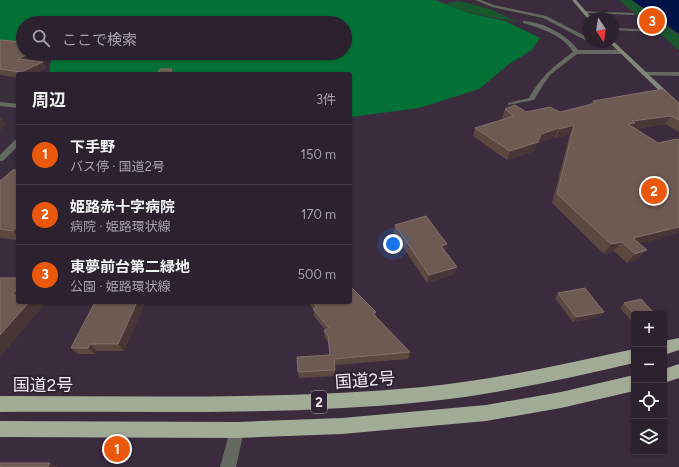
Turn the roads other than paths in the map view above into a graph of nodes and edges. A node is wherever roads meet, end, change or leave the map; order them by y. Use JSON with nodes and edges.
{"nodes":[{"id":1,"x":477,"y":0,"type":"edge"},
{"id":2,"x":574,"y":0,"type":"edge"},
{"id":3,"x":585,"y":12,"type":"edge"},
{"id":4,"x":619,"y":13,"type":"edge"},
{"id":5,"x":633,"y":14,"type":"dead end"},
{"id":6,"x":525,"y":22,"type":"dead end"},
{"id":7,"x":619,"y":29,"type":"edge"},
{"id":8,"x":654,"y":31,"type":"dead end"},
{"id":9,"x":583,"y":37,"type":"edge"},
{"id":10,"x":604,"y":48,"type":"edge"},
{"id":11,"x":617,"y":48,"type":"edge"},
{"id":12,"x":611,"y":51,"type":"junction"},
{"id":13,"x":576,"y":52,"type":"junction"},
{"id":14,"x":621,"y":52,"type":"junction"},
{"id":15,"x":643,"y":73,"type":"junction"},
{"id":16,"x":679,"y":74,"type":"edge"},
{"id":17,"x":0,"y":104,"type":"edge"},
{"id":18,"x":510,"y":104,"type":"dead end"},
{"id":19,"x":16,"y":106,"type":"edge"},
{"id":20,"x":679,"y":107,"type":"edge"},
{"id":21,"x":16,"y":144,"type":"edge"},
{"id":22,"x":0,"y":159,"type":"edge"},
{"id":23,"x":679,"y":344,"type":"edge"},
{"id":24,"x":667,"y":347,"type":"edge"},
{"id":25,"x":631,"y":357,"type":"edge"},
{"id":26,"x":679,"y":371,"type":"edge"},
{"id":27,"x":667,"y":375,"type":"edge"},
{"id":28,"x":631,"y":384,"type":"edge"},
{"id":29,"x":0,"y":404,"type":"edge"},
{"id":30,"x":0,"y":429,"type":"edge"},
{"id":31,"x":237,"y":430,"type":"junction"},
{"id":32,"x":228,"y":467,"type":"edge"}],
"edges":[{"from":1,"to":9,"type":"street"},
{"from":2,"to":3,"type":"main road"},
{"from":4,"to":5,"type":"street"},
{"from":6,"to":13,"type":"street"},
{"from":7,"to":8,"type":"street"},
{"from":10,"to":12,"type":"street"},
{"from":11,"to":14,"type":"main road"},
{"from":12,"to":13,"type":"street"},
{"from":12,"to":14,"type":"street"},
{"from":13,"to":18,"type":"street"},
{"from":14,"to":15,"type":"main road"},
{"from":15,"to":16,"type":"street"},
{"from":15,"to":20,"type":"main road"},
{"from":17,"to":19,"type":"street"},
{"from":21,"to":22,"type":"street"},
{"from":23,"to":24,"type":"highway"},
{"from":25,"to":29,"type":"highway","name":"国道2号","number":"2"},
{"from":26,"to":27,"type":"highway"},
{"from":28,"to":31,"type":"highway","number":"2"},
{"from":30,"to":31,"type":"highway","number":"2"},
{"from":31,"to":32,"type":"street"}]}
